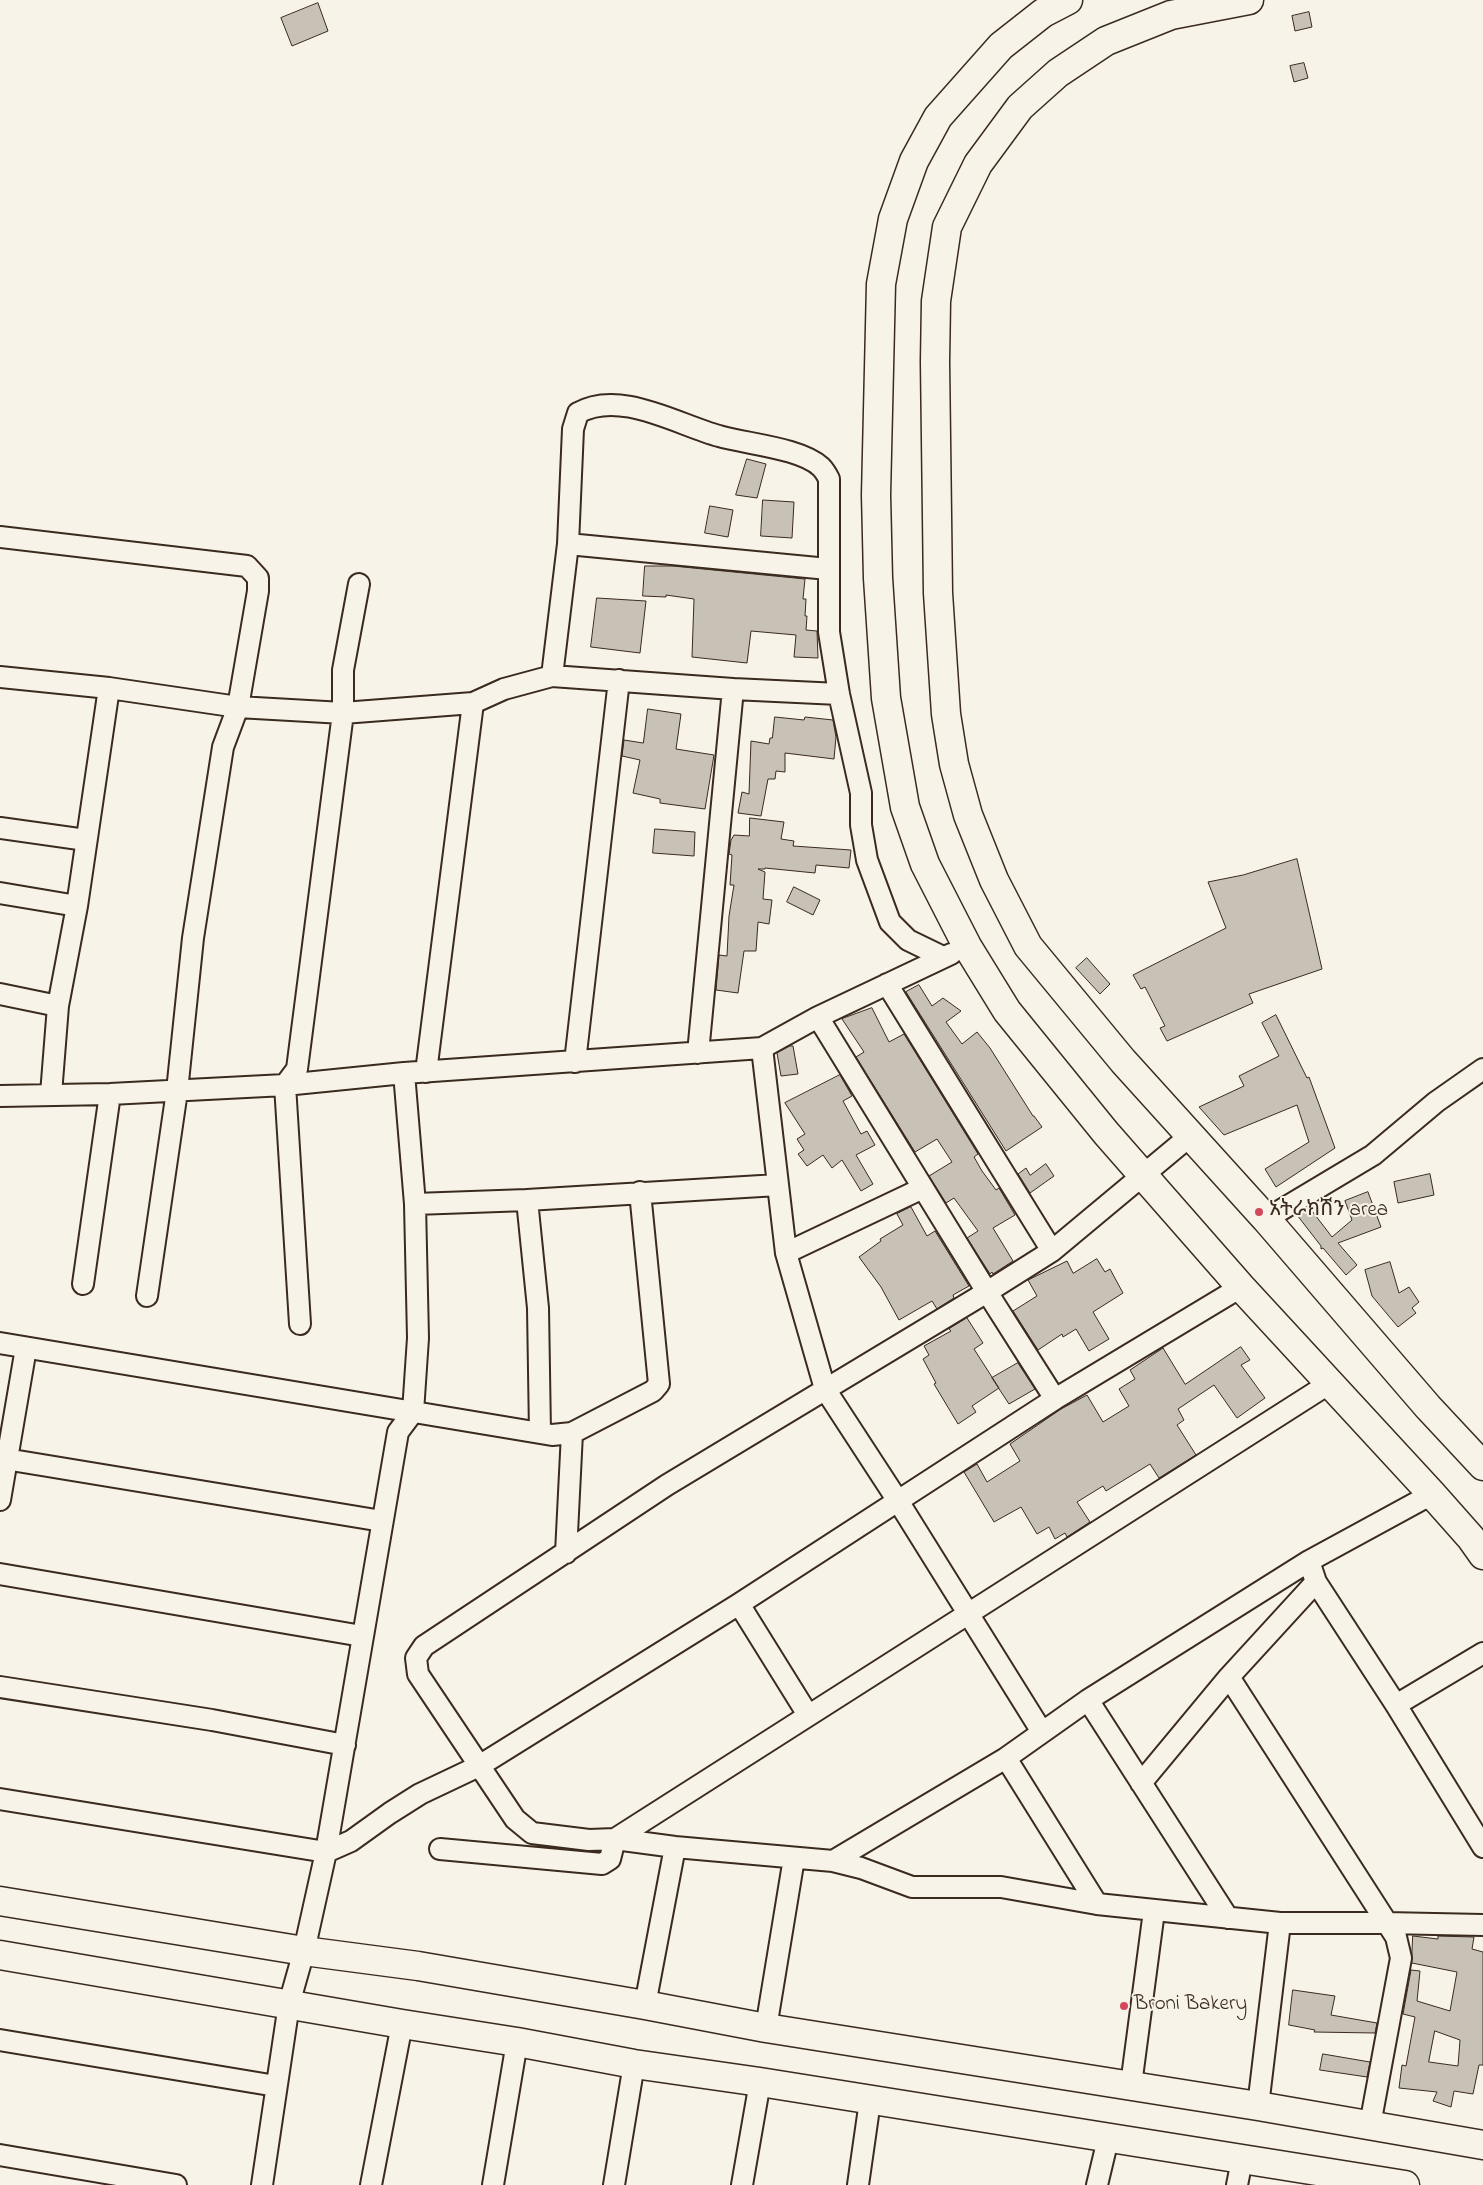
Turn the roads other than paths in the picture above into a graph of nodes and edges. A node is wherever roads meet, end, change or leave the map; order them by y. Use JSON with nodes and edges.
{"nodes":[{"id":1,"x":1068,"y":0,"type":"edge"},
{"id":2,"x":1249,"y":0,"type":"edge"},
{"id":3,"x":0,"y":537,"type":"edge"},
{"id":4,"x":568,"y":544,"type":"junction"},
{"id":5,"x":828,"y":570,"type":"junction"},
{"id":6,"x":359,"y":584,"type":"dead end"},
{"id":7,"x":552,"y":676,"type":"junction"},
{"id":8,"x":0,"y":677,"type":"edge"},
{"id":9,"x":618,"y":680,"type":"junction"},
{"id":10,"x":109,"y":688,"type":"junction"},
{"id":11,"x":733,"y":689,"type":"junction"},
{"id":12,"x":840,"y":694,"type":"junction"},
{"id":13,"x":474,"y":703,"type":"junction"},
{"id":14,"x":238,"y":706,"type":"junction"},
{"id":15,"x":344,"y":713,"type":"junction"},
{"id":16,"x":0,"y":828,"type":"edge"},
{"id":17,"x":86,"y":840,"type":"junction"},
{"id":18,"x":0,"y":893,"type":"edge"},
{"id":19,"x":77,"y":906,"type":"junction"},
{"id":20,"x":955,"y":952,"type":"junction"},
{"id":21,"x":886,"y":984,"type":"junction"},
{"id":22,"x":0,"y":994,"type":"edge"},
{"id":23,"x":58,"y":1006,"type":"junction"},
{"id":24,"x":818,"y":1017,"type":"junction"},
{"id":25,"x":762,"y":1048,"type":"junction"},
{"id":26,"x":698,"y":1054,"type":"junction"},
{"id":27,"x":575,"y":1062,"type":"junction"},
{"id":28,"x":1483,"y":1068,"type":"edge"},
{"id":29,"x":426,"y":1072,"type":"junction"},
{"id":30,"x":404,"y":1073,"type":"junction"},
{"id":31,"x":285,"y":1085,"type":"junction"},
{"id":32,"x":177,"y":1091,"type":"junction"},
{"id":33,"x":51,"y":1094,"type":"junction"},
{"id":34,"x":110,"y":1094,"type":"junction"},
{"id":35,"x":0,"y":1096,"type":"edge"},
{"id":36,"x":1190,"y":1136,"type":"junction"},
{"id":37,"x":1142,"y":1174,"type":"junction"},
{"id":38,"x":778,"y":1184,"type":"junction"},
{"id":39,"x":922,"y":1188,"type":"junction"},
{"id":40,"x":640,"y":1192,"type":"junction"},
{"id":41,"x":526,"y":1200,"type":"junction"},
{"id":42,"x":415,"y":1204,"type":"junction"},
{"id":43,"x":1266,"y":1219,"type":"junction"},
{"id":44,"x":1052,"y":1251,"type":"junction"},
{"id":45,"x":786,"y":1253,"type":"junction"},
{"id":46,"x":83,"y":1284,"type":"dead end"},
{"id":47,"x":1242,"y":1287,"type":"junction"},
{"id":48,"x":986,"y":1292,"type":"junction"},
{"id":49,"x":147,"y":1296,"type":"dead end"},
{"id":50,"x":300,"y":1324,"type":"dead end"},
{"id":51,"x":0,"y":1343,"type":"edge"},
{"id":52,"x":26,"y":1348,"type":"junction"},
{"id":53,"x":1330,"y":1383,"type":"junction"},
{"id":54,"x":825,"y":1389,"type":"junction"},
{"id":55,"x":1055,"y":1399,"type":"junction"},
{"id":56,"x":413,"y":1412,"type":"junction"},
{"id":57,"x":540,"y":1433,"type":"junction"},
{"id":58,"x":572,"y":1433,"type":"junction"},
{"id":59,"x":3,"y":1459,"type":"edge"},
{"id":60,"x":1483,"y":1466,"type":"edge"},
{"id":61,"x":1432,"y":1494,"type":"junction"},
{"id":62,"x":0,"y":1500,"type":"edge"},
{"id":63,"x":898,"y":1501,"type":"junction"},
{"id":64,"x":382,"y":1521,"type":"junction"},
{"id":65,"x":566,"y":1553,"type":"junction"},
{"id":66,"x":1483,"y":1555,"type":"edge"},
{"id":67,"x":1309,"y":1561,"type":"junction"},
{"id":68,"x":0,"y":1574,"type":"edge"},
{"id":69,"x":1316,"y":1582,"type":"junction"},
{"id":70,"x":739,"y":1604,"type":"junction"},
{"id":71,"x":967,"y":1614,"type":"junction"},
{"id":72,"x":362,"y":1636,"type":"junction"},
{"id":73,"x":1483,"y":1653,"type":"edge"},
{"id":74,"x":1230,"y":1677,"type":"junction"},
{"id":75,"x":0,"y":1688,"type":"edge"},
{"id":76,"x":1088,"y":1700,"type":"junction"},
{"id":77,"x":1396,"y":1705,"type":"junction"},
{"id":78,"x":808,"y":1715,"type":"junction"},
{"id":79,"x":1042,"y":1732,"type":"junction"},
{"id":80,"x":345,"y":1745,"type":"junction"},
{"id":81,"x":1006,"y":1758,"type":"junction"},
{"id":82,"x":479,"y":1766,"type":"junction"},
{"id":83,"x":1141,"y":1783,"type":"junction"},
{"id":84,"x":0,"y":1799,"type":"edge"},
{"id":85,"x":614,"y":1839,"type":"junction"},
{"id":86,"x":675,"y":1847,"type":"junction"},
{"id":87,"x":1483,"y":1847,"type":"edge"},
{"id":88,"x":440,"y":1850,"type":"dead end"},
{"id":89,"x":326,"y":1852,"type":"junction"},
{"id":90,"x":794,"y":1858,"type":"junction"},
{"id":91,"x":833,"y":1862,"type":"junction"},
{"id":92,"x":0,"y":1901,"type":"edge"},
{"id":93,"x":1097,"y":1904,"type":"junction"},
{"id":94,"x":1154,"y":1912,"type":"junction"},
{"id":95,"x":1228,"y":1918,"type":"junction"},
{"id":96,"x":1386,"y":1923,"type":"junction"},
{"id":97,"x":1280,"y":1924,"type":"junction"},
{"id":98,"x":1483,"y":1925,"type":"edge"},
{"id":99,"x":304,"y":1951,"type":"junction"},
{"id":100,"x":0,"y":1955,"type":"edge"},
{"id":101,"x":290,"y":2004,"type":"junction"},
{"id":102,"x":644,"y":2005,"type":"junction"},
{"id":103,"x":402,"y":2024,"type":"junction"},
{"id":104,"x":766,"y":2028,"type":"junction"},
{"id":105,"x":0,"y":2040,"type":"edge"},
{"id":106,"x":517,"y":2042,"type":"junction"},
{"id":107,"x":634,"y":2064,"type":"junction"},
{"id":108,"x":760,"y":2082,"type":"junction"},
{"id":109,"x":1131,"y":2085,"type":"junction"},
{"id":110,"x":276,"y":2086,"type":"junction"},
{"id":111,"x":870,"y":2101,"type":"junction"},
{"id":112,"x":1258,"y":2106,"type":"junction"},
{"id":113,"x":1370,"y":2125,"type":"junction"},
{"id":114,"x":1108,"y":2139,"type":"junction"},
{"id":115,"x":1483,"y":2145,"type":"edge"},
{"id":116,"x":0,"y":2155,"type":"edge"},
{"id":117,"x":1240,"y":2172,"type":"edge"},
{"id":118,"x":1363,"y":2182,"type":"edge"},
{"id":119,"x":176,"y":2185,"type":"edge"},
{"id":120,"x":262,"y":2185,"type":"edge"},
{"id":121,"x":371,"y":2185,"type":"edge"},
{"id":122,"x":493,"y":2185,"type":"edge"},
{"id":123,"x":614,"y":2185,"type":"edge"},
{"id":124,"x":742,"y":2185,"type":"edge"},
{"id":125,"x":858,"y":2185,"type":"edge"},
{"id":126,"x":1097,"y":2185,"type":"edge"},
{"id":127,"x":1405,"y":2185,"type":"edge"}],
"edges":[{"from":1,"to":20,"type":"main road"},
{"from":2,"to":36,"type":"main road"},
{"from":3,"to":14,"type":"street"},
{"from":4,"to":5,"type":"street"},
{"from":4,"to":5,"type":"street"},
{"from":4,"to":7,"type":"street"},
{"from":5,"to":12,"type":"street"},
{"from":6,"to":15,"type":"street"},
{"from":7,"to":9,"type":"street"},
{"from":7,"to":13,"type":"street"},
{"from":8,"to":10,"type":"street"},
{"from":9,"to":11,"type":"street"},
{"from":9,"to":27,"type":"street"},
{"from":10,"to":14,"type":"street"},
{"from":10,"to":17,"type":"street"},
{"from":11,"to":12,"type":"street"},
{"from":11,"to":26,"type":"street"},
{"from":12,"to":20,"type":"street"},
{"from":13,"to":15,"type":"street"},
{"from":13,"to":29,"type":"street"},
{"from":14,"to":15,"type":"street"},
{"from":14,"to":32,"type":"street"},
{"from":15,"to":31,"type":"street"},
{"from":16,"to":17,"type":"street"},
{"from":17,"to":19,"type":"street"},
{"from":18,"to":19,"type":"street"},
{"from":19,"to":23,"type":"street"},
{"from":20,"to":21,"type":"street"},
{"from":20,"to":37,"type":"main road"},
{"from":21,"to":24,"type":"street"},
{"from":21,"to":44,"type":"street"},
{"from":22,"to":23,"type":"street"},
{"from":23,"to":33,"type":"street"},
{"from":24,"to":25,"type":"street"},
{"from":24,"to":39,"type":"street"},
{"from":25,"to":26,"type":"street"},
{"from":25,"to":38,"type":"street"},
{"from":26,"to":27,"type":"street"},
{"from":27,"to":29,"type":"street"},
{"from":28,"to":43,"type":"street"},
{"from":29,"to":30,"type":"street"},
{"from":30,"to":31,"type":"street"},
{"from":30,"to":42,"type":"street"},
{"from":31,"to":32,"type":"street"},
{"from":31,"to":50,"type":"street"},
{"from":32,"to":34,"type":"street"},
{"from":32,"to":49,"type":"street"},
{"from":33,"to":34,"type":"street"},
{"from":33,"to":35,"type":"street"},
{"from":34,"to":46,"type":"street"},
{"from":36,"to":37,"type":"street"},
{"from":36,"to":43,"type":"main road"},
{"from":37,"to":44,"type":"street"},
{"from":37,"to":47,"type":"main road"},
{"from":38,"to":40,"type":"street"},
{"from":38,"to":45,"type":"street"},
{"from":39,"to":45,"type":"street"},
{"from":39,"to":48,"type":"street"},
{"from":40,"to":41,"type":"street"},
{"from":40,"to":58,"type":"street"},
{"from":41,"to":42,"type":"street"},
{"from":41,"to":57,"type":"street"},
{"from":42,"to":56,"type":"street"},
{"from":43,"to":60,"type":"main road"},
{"from":44,"to":48,"type":"street"},
{"from":45,"to":54,"type":"street"},
{"from":47,"to":53,"type":"main road"},
{"from":47,"to":55,"type":"street"},
{"from":48,"to":54,"type":"street"},
{"from":48,"to":55,"type":"street"},
{"from":51,"to":52,"type":"street"},
{"from":52,"to":56,"type":"street"},
{"from":52,"to":59,"type":"street"},
{"from":53,"to":61,"type":"main road"},
{"from":53,"to":71,"type":"street"},
{"from":54,"to":63,"type":"street"},
{"from":54,"to":65,"type":"street"},
{"from":55,"to":63,"type":"street"},
{"from":56,"to":57,"type":"street"},
{"from":56,"to":64,"type":"street"},
{"from":57,"to":58,"type":"street"},
{"from":58,"to":65,"type":"street"},
{"from":59,"to":62,"type":"street"},
{"from":59,"to":64,"type":"street"},
{"from":61,"to":66,"type":"main road"},
{"from":61,"to":67,"type":"street"},
{"from":63,"to":70,"type":"street"},
{"from":63,"to":71,"type":"street"},
{"from":64,"to":72,"type":"street"},
{"from":65,"to":82,"type":"street"},
{"from":67,"to":69,"type":"street"},
{"from":67,"to":76,"type":"street"},
{"from":68,"to":72,"type":"street"},
{"from":69,"to":74,"type":"street"},
{"from":69,"to":77,"type":"street"},
{"from":70,"to":78,"type":"street"},
{"from":70,"to":82,"type":"street"},
{"from":71,"to":78,"type":"street"},
{"from":71,"to":79,"type":"street"},
{"from":72,"to":80,"type":"street"},
{"from":73,"to":77,"type":"street"},
{"from":74,"to":83,"type":"street"},
{"from":74,"to":96,"type":"street"},
{"from":75,"to":80,"type":"street"},
{"from":76,"to":79,"type":"street"},
{"from":76,"to":83,"type":"street"},
{"from":77,"to":87,"type":"street"},
{"from":78,"to":85,"type":"street"},
{"from":79,"to":81,"type":"street"},
{"from":80,"to":89,"type":"street"},
{"from":81,"to":91,"type":"street"},
{"from":81,"to":93,"type":"street"},
{"from":82,"to":85,"type":"street"},
{"from":82,"to":89,"type":"street"},
{"from":83,"to":95,"type":"street"},
{"from":84,"to":89,"type":"street"},
{"from":85,"to":86,"type":"street"},
{"from":85,"to":88,"type":"street"},
{"from":86,"to":90,"type":"street"},
{"from":86,"to":102,"type":"street"},
{"from":89,"to":99,"type":"street"},
{"from":90,"to":91,"type":"street"},
{"from":90,"to":104,"type":"street"},
{"from":91,"to":93,"type":"street"},
{"from":92,"to":99,"type":"main road"},
{"from":93,"to":94,"type":"street"},
{"from":94,"to":95,"type":"street"},
{"from":94,"to":109,"type":"street"},
{"from":95,"to":97,"type":"street"},
{"from":96,"to":97,"type":"street"},
{"from":96,"to":98,"type":"street"},
{"from":96,"to":113,"type":"street"},
{"from":97,"to":112,"type":"street"},
{"from":99,"to":101,"type":"street"},
{"from":99,"to":102,"type":"main road"},
{"from":100,"to":101,"type":"main road"},
{"from":101,"to":103,"type":"main road"},
{"from":101,"to":110,"type":"street"},
{"from":102,"to":104,"type":"main road"},
{"from":103,"to":106,"type":"main road"},
{"from":103,"to":121,"type":"street"},
{"from":104,"to":109,"type":"main road"},
{"from":105,"to":110,"type":"street"},
{"from":106,"to":107,"type":"main road"},
{"from":106,"to":122,"type":"street"},
{"from":107,"to":108,"type":"main road"},
{"from":107,"to":123,"type":"street"},
{"from":108,"to":111,"type":"main road"},
{"from":108,"to":124,"type":"street"},
{"from":109,"to":112,"type":"main road"},
{"from":110,"to":120,"type":"street"},
{"from":111,"to":114,"type":"main road"},
{"from":111,"to":125,"type":"street"},
{"from":112,"to":113,"type":"main road"},
{"from":113,"to":115,"type":"main road"},
{"from":114,"to":117,"type":"main road"},
{"from":114,"to":126,"type":"street"},
{"from":116,"to":119,"type":"street"},
{"from":117,"to":118,"type":"main road"},
{"from":118,"to":127,"type":"main road"}]}
